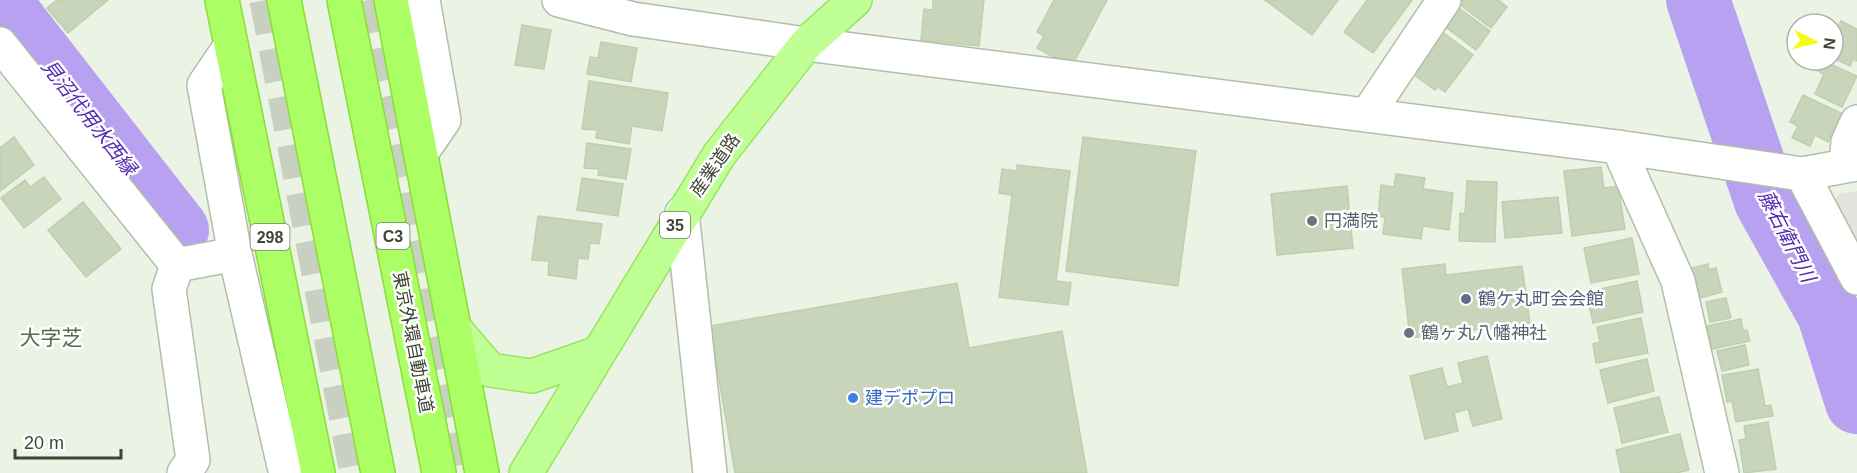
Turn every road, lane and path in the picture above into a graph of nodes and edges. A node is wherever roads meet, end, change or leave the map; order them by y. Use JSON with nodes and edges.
{"nodes":[{"id":1,"x":222,"y":0,"type":"edge"},
{"id":2,"x":284,"y":0,"type":"edge"},
{"id":3,"x":344,"y":0,"type":"edge"},
{"id":4,"x":391,"y":0,"type":"edge"},
{"id":5,"x":423,"y":0,"type":"edge"},
{"id":6,"x":559,"y":0,"type":"edge"},
{"id":7,"x":855,"y":0,"type":"edge"},
{"id":8,"x":1444,"y":0,"type":"edge"},
{"id":9,"x":639,"y":10,"type":"edge"},
{"id":10,"x":0,"y":44,"type":"edge"},
{"id":11,"x":806,"y":44,"type":"junction"},
{"id":12,"x":231,"y":45,"type":"junction"},
{"id":13,"x":1367,"y":115,"type":"junction"},
{"id":14,"x":1857,"y":122,"type":"edge"},
{"id":15,"x":1618,"y":147,"type":"junction"},
{"id":16,"x":422,"y":153,"type":"junction"},
{"id":17,"x":1852,"y":165,"type":"edge"},
{"id":18,"x":1789,"y":172,"type":"junction"},
{"id":19,"x":682,"y":213,"type":"junction"},
{"id":20,"x":235,"y":254,"type":"junction"},
{"id":21,"x":177,"y":265,"type":"junction"},
{"id":22,"x":1857,"y":278,"type":"edge"},
{"id":23,"x":455,"y":329,"type":"junction"},
{"id":24,"x":598,"y":353,"type":"junction"},
{"id":25,"x":184,"y":473,"type":"edge"},
{"id":26,"x":292,"y":473,"type":"edge"},
{"id":27,"x":318,"y":473,"type":"edge"},
{"id":28,"x":378,"y":473,"type":"edge"},
{"id":29,"x":439,"y":473,"type":"edge"},
{"id":30,"x":482,"y":473,"type":"edge"},
{"id":31,"x":526,"y":473,"type":"edge"},
{"id":32,"x":710,"y":473,"type":"edge"},
{"id":33,"x":1722,"y":473,"type":"edge"}],
"edges":[{"from":1,"to":12,"type":"highway","number":"298"},
{"from":2,"to":28,"type":"highway"},
{"from":3,"to":29,"type":"highway","name":"東京外環自動車道","number":"C3"},
{"from":4,"to":16,"type":"highway"},
{"from":5,"to":16,"type":"street"},
{"from":6,"to":9,"type":"street"},
{"from":7,"to":11,"type":"main road","name":"産業道路","number":"35"},
{"from":8,"to":13,"type":"street"},
{"from":9,"to":11,"type":"street"},
{"from":10,"to":21,"type":"street"},
{"from":11,"to":13,"type":"street"},
{"from":11,"to":19,"type":"main road","name":"産業道路","number":"35"},
{"from":12,"to":20,"type":"street"},
{"from":12,"to":27,"type":"highway","number":"298"},
{"from":13,"to":15,"type":"street"},
{"from":14,"to":17,"type":"street"},
{"from":15,"to":18,"type":"street"},
{"from":15,"to":33,"type":"street"},
{"from":16,"to":23,"type":"highway"},
{"from":17,"to":18,"type":"street"},
{"from":18,"to":22,"type":"street"},
{"from":19,"to":24,"type":"main road","name":"産業道路","number":"35"},
{"from":19,"to":32,"type":"street"},
{"from":20,"to":21,"type":"street"},
{"from":20,"to":26,"type":"street"},
{"from":21,"to":25,"type":"street"},
{"from":23,"to":24,"type":"main road"},
{"from":23,"to":30,"type":"highway"},
{"from":24,"to":31,"type":"main road","name":"産業道路","number":"35"}]}
